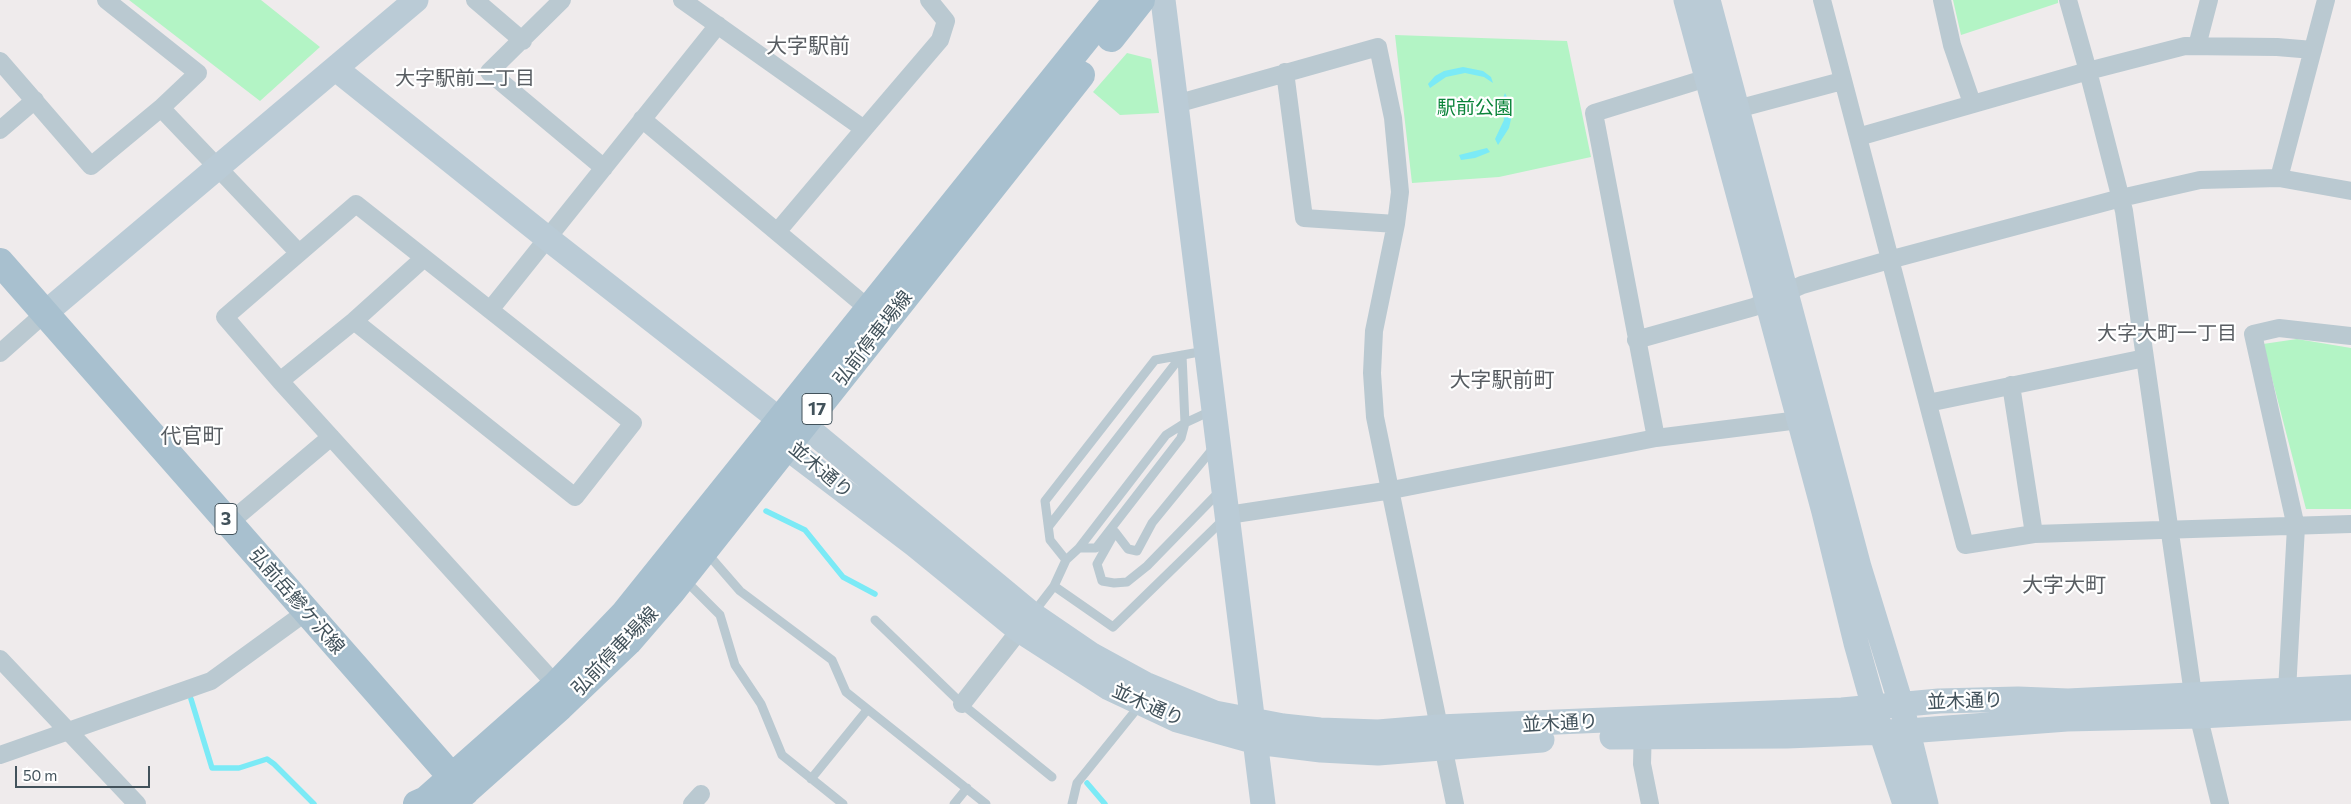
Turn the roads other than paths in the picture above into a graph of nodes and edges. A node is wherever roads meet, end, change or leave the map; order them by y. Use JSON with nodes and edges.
{"nodes":[{"id":1,"x":106,"y":0,"type":"edge"},
{"id":2,"x":416,"y":0,"type":"edge"},
{"id":3,"x":475,"y":0,"type":"edge"},
{"id":4,"x":562,"y":0,"type":"edge"},
{"id":5,"x":682,"y":0,"type":"edge"},
{"id":6,"x":929,"y":0,"type":"edge"},
{"id":7,"x":1117,"y":0,"type":"edge"},
{"id":8,"x":1141,"y":0,"type":"edge"},
{"id":9,"x":1163,"y":0,"type":"edge"},
{"id":10,"x":1686,"y":0,"type":"edge"},
{"id":11,"x":1708,"y":0,"type":"edge"},
{"id":12,"x":1822,"y":0,"type":"edge"},
{"id":13,"x":1942,"y":0,"type":"edge"},
{"id":14,"x":2068,"y":0,"type":"edge"},
{"id":15,"x":2209,"y":0,"type":"edge"},
{"id":16,"x":2326,"y":0,"type":"edge"},
{"id":17,"x":718,"y":26,"type":"junction"},
{"id":18,"x":523,"y":41,"type":"junction"},
{"id":19,"x":2197,"y":46,"type":"junction"},
{"id":20,"x":2313,"y":50,"type":"junction"},
{"id":21,"x":0,"y":61,"type":"edge"},
{"id":22,"x":336,"y":69,"type":"junction"},
{"id":23,"x":2088,"y":71,"type":"junction"},
{"id":24,"x":1285,"y":72,"type":"junction"},
{"id":25,"x":1707,"y":78,"type":"junction"},
{"id":26,"x":1842,"y":81,"type":"junction"},
{"id":27,"x":35,"y":100,"type":"junction"},
{"id":28,"x":1972,"y":103,"type":"junction"},
{"id":29,"x":1176,"y":104,"type":"junction"},
{"id":30,"x":161,"y":108,"type":"junction"},
{"id":31,"x":1737,"y":109,"type":"junction"},
{"id":32,"x":642,"y":119,"type":"junction"},
{"id":33,"x":864,"y":129,"type":"junction"},
{"id":34,"x":0,"y":130,"type":"edge"},
{"id":35,"x":1858,"y":136,"type":"junction"},
{"id":36,"x":604,"y":168,"type":"junction"},
{"id":37,"x":217,"y":170,"type":"junction"},
{"id":38,"x":2279,"y":178,"type":"junction"},
{"id":39,"x":2351,"y":191,"type":"edge"},
{"id":40,"x":2121,"y":198,"type":"junction"},
{"id":41,"x":1396,"y":224,"type":"junction"},
{"id":42,"x":777,"y":232,"type":"junction"},
{"id":43,"x":547,"y":238,"type":"junction"},
{"id":44,"x":299,"y":253,"type":"junction"},
{"id":45,"x":424,"y":258,"type":"junction"},
{"id":46,"x":1889,"y":260,"type":"junction"},
{"id":47,"x":0,"y":262,"type":"edge"},
{"id":48,"x":1777,"y":297,"type":"junction"},
{"id":49,"x":869,"y":309,"type":"junction"},
{"id":50,"x":490,"y":310,"type":"junction"},
{"id":51,"x":44,"y":314,"type":"junction"},
{"id":52,"x":354,"y":321,"type":"junction"},
{"id":53,"x":2351,"y":336,"type":"edge"},
{"id":54,"x":1636,"y":340,"type":"junction"},
{"id":55,"x":1208,"y":350,"type":"junction"},
{"id":56,"x":0,"y":353,"type":"edge"},
{"id":57,"x":1182,"y":355,"type":"junction"},
{"id":58,"x":2145,"y":358,"type":"junction"},
{"id":59,"x":280,"y":381,"type":"junction"},
{"id":60,"x":2011,"y":385,"type":"junction"},
{"id":61,"x":1928,"y":403,"type":"junction"},
{"id":62,"x":1215,"y":409,"type":"junction"},
{"id":63,"x":1799,"y":420,"type":"junction"},
{"id":64,"x":792,"y":423,"type":"junction"},
{"id":65,"x":1186,"y":423,"type":"junction"},
{"id":66,"x":331,"y":438,"type":"junction"},
{"id":67,"x":1656,"y":438,"type":"junction"},
{"id":68,"x":1219,"y":441,"type":"junction"},
{"id":69,"x":786,"y":447,"type":"junction"},
{"id":70,"x":1224,"y":486,"type":"junction"},
{"id":71,"x":1392,"y":490,"type":"junction"},
{"id":72,"x":1228,"y":515,"type":"junction"},
{"id":73,"x":230,"y":523,"type":"junction"},
{"id":74,"x":2351,"y":524,"type":"edge"},
{"id":75,"x":1049,"y":526,"type":"junction"},
{"id":76,"x":2296,"y":527,"type":"junction"},
{"id":77,"x":2170,"y":530,"type":"junction"},
{"id":78,"x":2034,"y":534,"type":"junction"},
{"id":79,"x":1079,"y":548,"type":"junction"},
{"id":80,"x":703,"y":552,"type":"junction"},
{"id":81,"x":1066,"y":560,"type":"junction"},
{"id":82,"x":682,"y":578,"type":"junction"},
{"id":83,"x":1054,"y":586,"type":"junction"},
{"id":84,"x":306,"y":612,"type":"junction"},
{"id":85,"x":875,"y":620,"type":"dead end"},
{"id":86,"x":1026,"y":622,"type":"junction"},
{"id":87,"x":0,"y":659,"type":"edge"},
{"id":88,"x":556,"y":685,"type":"junction"},
{"id":89,"x":2351,"y":688,"type":"edge"},
{"id":90,"x":2287,"y":691,"type":"junction"},
{"id":91,"x":962,"y":704,"type":"junction"},
{"id":92,"x":1140,"y":704,"type":"junction"},
{"id":93,"x":1901,"y":704,"type":"junction"},
{"id":94,"x":2196,"y":705,"type":"junction"},
{"id":95,"x":1874,"y":707,"type":"junction"},
{"id":96,"x":2351,"y":708,"type":"edge"},
{"id":97,"x":867,"y":710,"type":"junction"},
{"id":98,"x":1643,"y":728,"type":"junction"},
{"id":99,"x":69,"y":730,"type":"junction"},
{"id":100,"x":1908,"y":731,"type":"junction"},
{"id":101,"x":1254,"y":732,"type":"junction"},
{"id":102,"x":1881,"y":732,"type":"junction"},
{"id":103,"x":1441,"y":738,"type":"junction"},
{"id":104,"x":0,"y":756,"type":"edge"},
{"id":105,"x":1052,"y":777,"type":"dead end"},
{"id":106,"x":811,"y":779,"type":"junction"},
{"id":107,"x":966,"y":788,"type":"junction"},
{"id":108,"x":461,"y":794,"type":"edge"},
{"id":109,"x":137,"y":804,"type":"edge"},
{"id":110,"x":417,"y":804,"type":"edge"},
{"id":111,"x":843,"y":804,"type":"edge"},
{"id":112,"x":954,"y":804,"type":"edge"},
{"id":113,"x":986,"y":804,"type":"edge"},
{"id":114,"x":1072,"y":804,"type":"edge"},
{"id":115,"x":1263,"y":804,"type":"edge"},
{"id":116,"x":1455,"y":804,"type":"edge"},
{"id":117,"x":1650,"y":804,"type":"edge"},
{"id":118,"x":1905,"y":804,"type":"edge"},
{"id":119,"x":1926,"y":804,"type":"edge"},
{"id":120,"x":2220,"y":804,"type":"edge"}],
"edges":[{"from":1,"to":30,"type":"street"},
{"from":2,"to":22,"type":"street"},
{"from":3,"to":18,"type":"street"},
{"from":4,"to":18,"type":"street"},
{"from":5,"to":17,"type":"street"},
{"from":6,"to":33,"type":"street"},
{"from":7,"to":49,"type":"main road","name":"弘前停車場線","number":"17"},
{"from":8,"to":64,"type":"main road","name":"弘前停車場線","number":"17"},
{"from":9,"to":29,"type":"street"},
{"from":10,"to":25,"type":"street"},
{"from":11,"to":31,"type":"street"},
{"from":12,"to":26,"type":"street"},
{"from":13,"to":28,"type":"street"},
{"from":14,"to":23,"type":"street"},
{"from":15,"to":19,"type":"street"},
{"from":16,"to":20,"type":"street"},
{"from":17,"to":32,"type":"street"},
{"from":17,"to":33,"type":"street"},
{"from":18,"to":36,"type":"street"},
{"from":19,"to":20,"type":"street"},
{"from":19,"to":23,"type":"street"},
{"from":20,"to":38,"type":"street"},
{"from":21,"to":27,"type":"street"},
{"from":22,"to":37,"type":"street"},
{"from":22,"to":43,"type":"street","name":"並木通り"},
{"from":23,"to":28,"type":"street"},
{"from":23,"to":40,"type":"street"},
{"from":24,"to":29,"type":"street"},
{"from":24,"to":41,"type":"street"},
{"from":24,"to":41,"type":"street"},
{"from":25,"to":48,"type":"street"},
{"from":25,"to":54,"type":"street"},
{"from":26,"to":31,"type":"street"},
{"from":26,"to":35,"type":"street"},
{"from":27,"to":30,"type":"street"},
{"from":27,"to":34,"type":"street"},
{"from":28,"to":35,"type":"street"},
{"from":29,"to":55,"type":"street"},
{"from":30,"to":37,"type":"street"},
{"from":31,"to":48,"type":"street"},
{"from":32,"to":36,"type":"street"},
{"from":32,"to":42,"type":"street"},
{"from":33,"to":42,"type":"street"},
{"from":35,"to":46,"type":"street"},
{"from":36,"to":43,"type":"street"},
{"from":37,"to":44,"type":"street"},
{"from":37,"to":51,"type":"street"},
{"from":38,"to":39,"type":"street"},
{"from":38,"to":40,"type":"street"},
{"from":40,"to":46,"type":"street"},
{"from":40,"to":58,"type":"street"},
{"from":41,"to":71,"type":"street"},
{"from":42,"to":49,"type":"street"},
{"from":43,"to":50,"type":"street"},
{"from":43,"to":64,"type":"street","name":"並木通り"},
{"from":44,"to":45,"type":"street"},
{"from":44,"to":59,"type":"street"},
{"from":45,"to":50,"type":"street"},
{"from":45,"to":52,"type":"street"},
{"from":46,"to":48,"type":"street"},
{"from":46,"to":61,"type":"street"},
{"from":47,"to":51,"type":"main road","name":"弘前岳鰺ケ沢線","number":"3"},
{"from":48,"to":54,"type":"street"},
{"from":48,"to":63,"type":"street"},
{"from":48,"to":93,"type":"street"},
{"from":49,"to":64,"type":"main road","name":"弘前停車場線","number":"17"},
{"from":50,"to":52,"type":"street"},
{"from":51,"to":56,"type":"street"},
{"from":51,"to":73,"type":"main road","name":"弘前岳鰺ケ沢線","number":"3"},
{"from":52,"to":59,"type":"street"},
{"from":53,"to":76,"type":"street"},
{"from":54,"to":67,"type":"street"},
{"from":55,"to":57,"type":"lane"},
{"from":55,"to":62,"type":"street"},
{"from":57,"to":65,"type":"lane"},
{"from":57,"to":75,"type":"lane"},
{"from":57,"to":75,"type":"lane"},
{"from":58,"to":60,"type":"street"},
{"from":58,"to":77,"type":"street"},
{"from":59,"to":66,"type":"street"},
{"from":60,"to":61,"type":"street"},
{"from":60,"to":78,"type":"street"},
{"from":61,"to":78,"type":"street"},
{"from":62,"to":65,"type":"lane"},
{"from":62,"to":68,"type":"street"},
{"from":63,"to":67,"type":"street"},
{"from":63,"to":95,"type":"street"},
{"from":64,"to":69,"type":"main road","name":"弘前停車場線","number":"17"},
{"from":64,"to":86,"type":"street","name":"並木通り"},
{"from":64,"to":88,"type":"main road","name":"弘前停車場線","number":"17"},
{"from":65,"to":79,"type":"lane"},
{"from":65,"to":79,"type":"lane"},
{"from":66,"to":73,"type":"street"},
{"from":66,"to":88,"type":"street"},
{"from":67,"to":71,"type":"street"},
{"from":68,"to":70,"type":"street"},
{"from":68,"to":70,"type":"lane"},
{"from":69,"to":80,"type":"main road","name":"弘前停車場線","number":"17"},
{"from":69,"to":86,"type":"street","name":"並木通り"},
{"from":70,"to":72,"type":"street"},
{"from":71,"to":72,"type":"street"},
{"from":71,"to":103,"type":"street"},
{"from":72,"to":83,"type":"lane"},
{"from":72,"to":101,"type":"street"},
{"from":73,"to":84,"type":"main road","name":"弘前岳鰺ケ沢線","number":"3"},
{"from":74,"to":76,"type":"street"},
{"from":75,"to":81,"type":"lane"},
{"from":76,"to":77,"type":"street"},
{"from":76,"to":90,"type":"street"},
{"from":77,"to":78,"type":"street"},
{"from":77,"to":94,"type":"street"},
{"from":79,"to":81,"type":"lane"},
{"from":80,"to":82,"type":"main road","name":"弘前停車場線","number":"17"},
{"from":80,"to":97,"type":"lane"},
{"from":81,"to":83,"type":"lane"},
{"from":82,"to":106,"type":"lane"},
{"from":82,"to":108,"type":"main road","name":"弘前停車場線","number":"17"},
{"from":83,"to":86,"type":"lane"},
{"from":84,"to":99,"type":"street"},
{"from":84,"to":108,"type":"main road","name":"弘前岳鰺ケ沢線","number":"3"},
{"from":85,"to":91,"type":"lane"},
{"from":86,"to":91,"type":"street"},
{"from":86,"to":92,"type":"street","name":"並木通り"},
{"from":86,"to":101,"type":"street","name":"並木通り"},
{"from":87,"to":99,"type":"street"},
{"from":88,"to":108,"type":"main road","name":"弘前停車場線","number":"17"},
{"from":89,"to":90,"type":"street","name":"並木通り"},
{"from":90,"to":94,"type":"street","name":"並木通り"},
{"from":91,"to":105,"type":"lane"},
{"from":92,"to":101,"type":"street","name":"並木通り"},
{"from":92,"to":114,"type":"lane"},
{"from":93,"to":94,"type":"street","name":"並木通り"},
{"from":93,"to":95,"type":"street","name":"並木通り"},
{"from":93,"to":100,"type":"street"},
{"from":94,"to":96,"type":"street","name":"並木通り"},
{"from":94,"to":100,"type":"street","name":"並木通り"},
{"from":94,"to":120,"type":"street"},
{"from":95,"to":98,"type":"street","name":"並木通り"},
{"from":95,"to":102,"type":"street"},
{"from":97,"to":106,"type":"lane"},
{"from":97,"to":107,"type":"lane"},
{"from":98,"to":102,"type":"street","name":"並木通り"},
{"from":98,"to":103,"type":"street","name":"並木通り"},
{"from":98,"to":117,"type":"street"},
{"from":99,"to":104,"type":"street"},
{"from":99,"to":109,"type":"street"},
{"from":100,"to":102,"type":"street","name":"並木通り"},
{"from":100,"to":119,"type":"street"},
{"from":101,"to":103,"type":"street","name":"並木通り"},
{"from":101,"to":115,"type":"street"},
{"from":102,"to":118,"type":"street"},
{"from":103,"to":116,"type":"street"},
{"from":106,"to":111,"type":"lane"},
{"from":107,"to":112,"type":"lane"},
{"from":107,"to":113,"type":"lane"},
{"from":108,"to":110,"type":"main road"}]}
